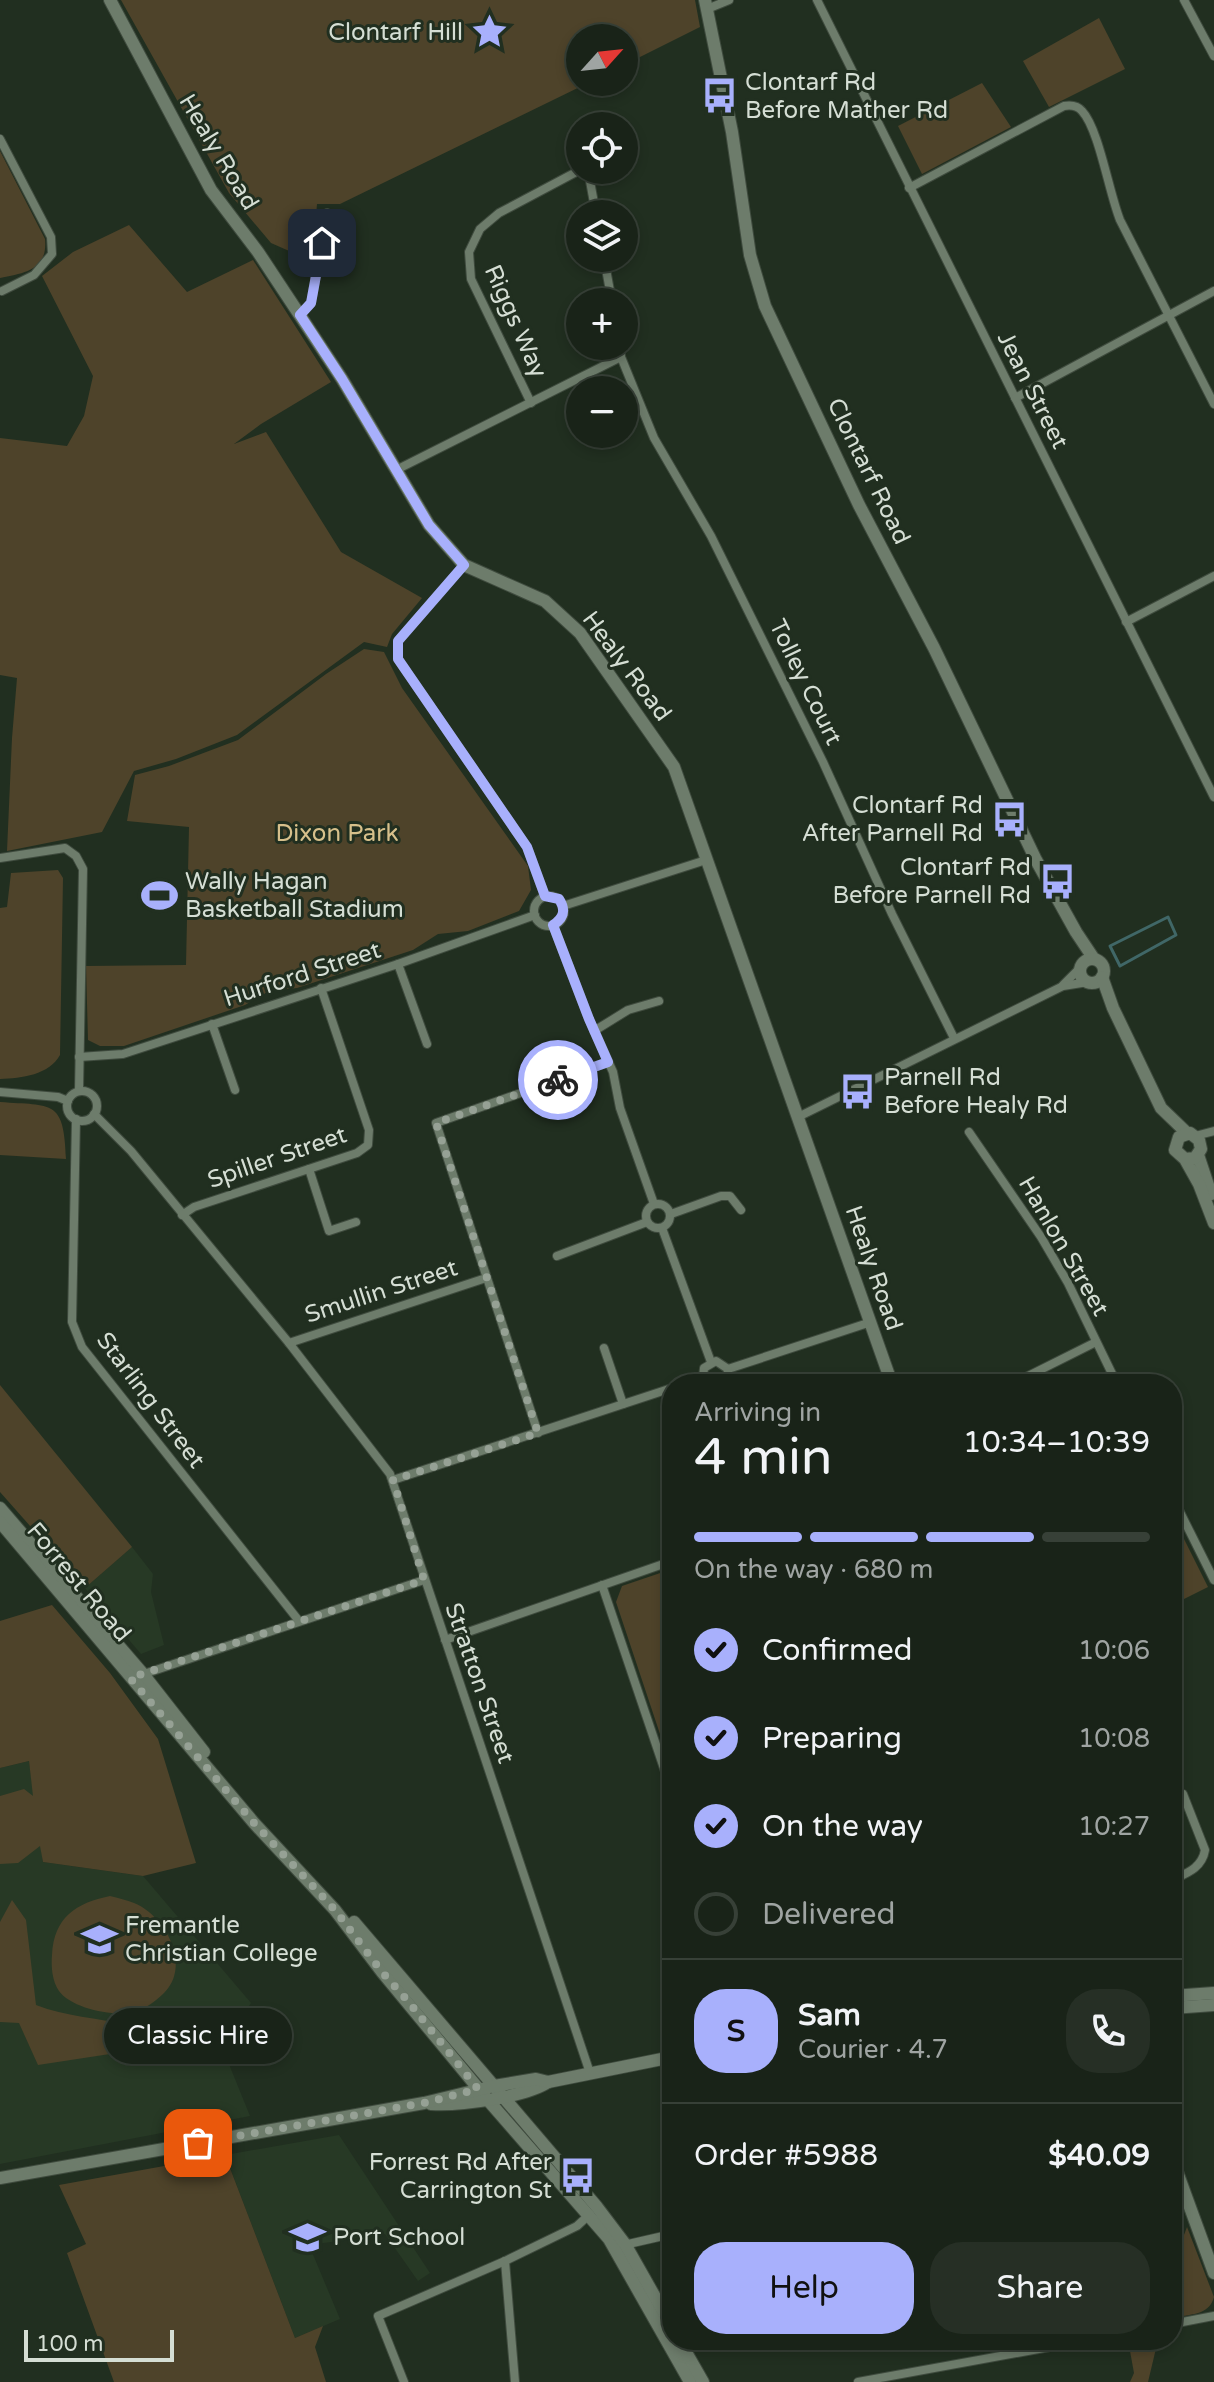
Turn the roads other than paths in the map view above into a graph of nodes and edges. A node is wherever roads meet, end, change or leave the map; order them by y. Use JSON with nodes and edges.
{"nodes":[{"id":1,"x":110,"y":0,"type":"edge"},
{"id":2,"x":729,"y":0,"type":"edge"},
{"id":3,"x":817,"y":0,"type":"edge"},
{"id":4,"x":1184,"y":0,"type":"edge"},
{"id":5,"x":706,"y":5,"type":"edge"},
{"id":6,"x":1214,"y":56,"type":"edge"},
{"id":7,"x":0,"y":139,"type":"edge"},
{"id":8,"x":566,"y":177,"type":"edge"},
{"id":9,"x":909,"y":188,"type":"junction"},
{"id":10,"x":327,"y":213,"type":"dead end"},
{"id":11,"x":2,"y":291,"type":"dead end"},
{"id":12,"x":1214,"y":291,"type":"edge"},
{"id":13,"x":300,"y":315,"type":"junction"},
{"id":14,"x":1168,"y":317,"type":"junction"},
{"id":15,"x":615,"y":360,"type":"edge"},
{"id":16,"x":622,"y":360,"type":"edge"},
{"id":17,"x":1015,"y":398,"type":"junction"},
{"id":18,"x":531,"y":403,"type":"junction"},
{"id":19,"x":1214,"y":404,"type":"edge"},
{"id":20,"x":396,"y":470,"type":"junction"},
{"id":21,"x":464,"y":565,"type":"junction"},
{"id":22,"x":1214,"y":576,"type":"edge"},
{"id":23,"x":1126,"y":622,"type":"junction"},
{"id":24,"x":1214,"y":797,"type":"edge"},
{"id":25,"x":0,"y":858,"type":"edge"},
{"id":26,"x":706,"y":860,"type":"junction"},
{"id":27,"x":545,"y":896,"type":"junction"},
{"id":28,"x":563,"y":906,"type":"junction"},
{"id":29,"x":535,"y":915,"type":"junction"},
{"id":30,"x":553,"y":925,"type":"junction"},
{"id":31,"x":398,"y":964,"type":"junction"},
{"id":32,"x":1085,"y":964,"type":"junction"},
{"id":33,"x":1093,"y":980,"type":"junction"},
{"id":34,"x":1063,"y":986,"type":"junction"},
{"id":35,"x":321,"y":988,"type":"junction"},
{"id":36,"x":659,"y":1001,"type":"dead end"},
{"id":37,"x":212,"y":1024,"type":"junction"},
{"id":38,"x":594,"y":1031,"type":"junction"},
{"id":39,"x":954,"y":1038,"type":"junction"},
{"id":40,"x":427,"y":1044,"type":"dead end"},
{"id":41,"x":79,"y":1057,"type":"junction"},
{"id":42,"x":608,"y":1062,"type":"junction"},
{"id":43,"x":235,"y":1090,"type":"dead end"},
{"id":44,"x":79,"y":1091,"type":"junction"},
{"id":45,"x":0,"y":1092,"type":"edge"},
{"id":46,"x":68,"y":1101,"type":"junction"},
{"id":47,"x":94,"y":1114,"type":"junction"},
{"id":48,"x":798,"y":1117,"type":"junction"},
{"id":49,"x":76,"y":1119,"type":"junction"},
{"id":50,"x":969,"y":1132,"type":"dead end"},
{"id":51,"x":1214,"y":1133,"type":"edge"},
{"id":52,"x":1190,"y":1145,"type":"junction"},
{"id":53,"x":309,"y":1169,"type":"junction"},
{"id":54,"x":1214,"y":1201,"type":"edge"},
{"id":55,"x":654,"y":1204,"type":"junction"},
{"id":56,"x":741,"y":1210,"type":"dead end"},
{"id":57,"x":671,"y":1214,"type":"junction"},
{"id":58,"x":182,"y":1215,"type":"junction"},
{"id":59,"x":356,"y":1222,"type":"dead end"},
{"id":60,"x":647,"y":1222,"type":"junction"},
{"id":61,"x":1214,"y":1223,"type":"edge"},
{"id":62,"x":662,"y":1228,"type":"junction"},
{"id":63,"x":557,"y":1256,"type":"dead end"},
{"id":64,"x":486,"y":1278,"type":"junction"},
{"id":65,"x":871,"y":1322,"type":"junction"},
{"id":66,"x":1096,"y":1342,"type":"junction"},
{"id":67,"x":289,"y":1343,"type":"junction"},
{"id":68,"x":604,"y":1348,"type":"dead end"},
{"id":69,"x":711,"y":1362,"type":"junction"},
{"id":70,"x":728,"y":1369,"type":"junction"},
{"id":71,"x":704,"y":1374,"type":"edge"},
{"id":72,"x":728,"y":1374,"type":"edge"},
{"id":73,"x":889,"y":1374,"type":"edge"},
{"id":74,"x":1032,"y":1374,"type":"edge"},
{"id":75,"x":1112,"y":1374,"type":"edge"},
{"id":76,"x":662,"y":1391,"type":"edge"},
{"id":77,"x":623,"y":1404,"type":"junction"},
{"id":78,"x":538,"y":1433,"type":"junction"},
{"id":79,"x":393,"y":1480,"type":"junction"},
{"id":80,"x":0,"y":1508,"type":"edge"},
{"id":81,"x":1182,"y":1516,"type":"edge"},
{"id":82,"x":0,"y":1522,"type":"edge"},
{"id":83,"x":662,"y":1564,"type":"edge"},
{"id":84,"x":424,"y":1580,"type":"junction"},
{"id":85,"x":1214,"y":1580,"type":"edge"},
{"id":86,"x":602,"y":1585,"type":"junction"},
{"id":87,"x":299,"y":1621,"type":"junction"},
{"id":88,"x":445,"y":1640,"type":"junction"},
{"id":89,"x":137,"y":1676,"type":"junction"},
{"id":90,"x":661,"y":1760,"type":"joint"},
{"id":91,"x":662,"y":1763,"type":"edge"},
{"id":92,"x":1183,"y":1794,"type":"dead end"},
{"id":93,"x":1203,"y":1860,"type":"junction"},
{"id":94,"x":1214,"y":1864,"type":"edge"},
{"id":95,"x":1182,"y":1875,"type":"edge"},
{"id":96,"x":1214,"y":1993,"type":"edge"},
{"id":97,"x":1182,"y":1995,"type":"edge"},
{"id":98,"x":1214,"y":2005,"type":"edge"},
{"id":99,"x":1182,"y":2007,"type":"edge"},
{"id":100,"x":662,"y":2059,"type":"edge"},
{"id":101,"x":590,"y":2073,"type":"junction"},
{"id":102,"x":498,"y":2091,"type":"junction"},
{"id":103,"x":482,"y":2094,"type":"junction"},
{"id":104,"x":0,"y":2178,"type":"edge"},
{"id":105,"x":1182,"y":2185,"type":"edge"},
{"id":106,"x":593,"y":2211,"type":"junction"},
{"id":107,"x":662,"y":2236,"type":"edge"},
{"id":108,"x":621,"y":2246,"type":"junction"},
{"id":109,"x":505,"y":2261,"type":"junction"},
{"id":110,"x":1214,"y":2273,"type":"edge"},
{"id":111,"x":662,"y":2311,"type":"edge"},
{"id":112,"x":1214,"y":2316,"type":"edge"},
{"id":113,"x":1182,"y":2322,"type":"edge"},
{"id":114,"x":662,"y":2327,"type":"edge"},
{"id":115,"x":674,"y":2350,"type":"edge"},
{"id":116,"x":685,"y":2350,"type":"edge"},
{"id":117,"x":1033,"y":2350,"type":"edge"},
{"id":118,"x":404,"y":2382,"type":"edge"},
{"id":119,"x":515,"y":2382,"type":"edge"},
{"id":120,"x":690,"y":2382,"type":"edge"},
{"id":121,"x":703,"y":2382,"type":"edge"},
{"id":122,"x":858,"y":2382,"type":"edge"}],
"edges":[{"from":1,"to":13,"type":"street","name":"Healy Road"},
{"from":2,"to":5,"type":"street"},
{"from":3,"to":9,"type":"street","name":"Jean Street"},
{"from":4,"to":6,"type":"street"},
{"from":5,"to":32,"type":"street","name":"Clontarf Road"},
{"from":7,"to":11,"type":"street"},
{"from":8,"to":18,"type":"street","name":"Riggs Way"},
{"from":9,"to":14,"type":"street"},
{"from":9,"to":17,"type":"street","name":"Jean Street"},
{"from":10,"to":13,"type":"street"},
{"from":12,"to":14,"type":"street"},
{"from":13,"to":20,"type":"street","name":"Healy Road"},
{"from":14,"to":17,"type":"street"},
{"from":14,"to":19,"type":"street"},
{"from":15,"to":18,"type":"street"},
{"from":16,"to":39,"type":"street","name":"Tolley Court"},
{"from":17,"to":23,"type":"street","name":"Jean Street"},
{"from":18,"to":20,"type":"street"},
{"from":20,"to":21,"type":"street","name":"Healy Road"},
{"from":21,"to":26,"type":"street","name":"Healy Road"},
{"from":21,"to":27,"type":"street"},
{"from":22,"to":23,"type":"street"},
{"from":23,"to":24,"type":"street","name":"Jean Street"},
{"from":25,"to":41,"type":"street"},
{"from":26,"to":28,"type":"street"},
{"from":26,"to":48,"type":"street","name":"Healy Road"},
{"from":27,"to":28,"type":"street"},
{"from":27,"to":29,"type":"street"},
{"from":28,"to":30,"type":"street"},
{"from":29,"to":30,"type":"street"},
{"from":29,"to":31,"type":"street","name":"Hurford Street"},
{"from":30,"to":38,"type":"street"},
{"from":31,"to":35,"type":"street","name":"Hurford Street"},
{"from":31,"to":40,"type":"street"},
{"from":32,"to":33,"type":"street"},
{"from":32,"to":33,"type":"street"},
{"from":32,"to":34,"type":"street"},
{"from":33,"to":34,"type":"street"},
{"from":33,"to":52,"type":"street"},
{"from":34,"to":39,"type":"street"},
{"from":35,"to":37,"type":"street","name":"Hurford Street"},
{"from":35,"to":53,"type":"street","name":"Spiller Street"},
{"from":36,"to":38,"type":"street"},
{"from":37,"to":41,"type":"street","name":"Hurford Street"},
{"from":37,"to":43,"type":"street"},
{"from":38,"to":42,"type":"street"},
{"from":39,"to":48,"type":"street"},
{"from":41,"to":44,"type":"street"},
{"from":42,"to":55,"type":"street"},
{"from":42,"to":64,"type":"street"},
{"from":44,"to":46,"type":"street"},
{"from":44,"to":47,"type":"street"},
{"from":45,"to":46,"type":"street"},
{"from":46,"to":49,"type":"street"},
{"from":47,"to":49,"type":"street"},
{"from":47,"to":58,"type":"street","name":"Stratton Street"},
{"from":48,"to":65,"type":"street","name":"Healy Road"},
{"from":49,"to":87,"type":"street","name":"Starling Street"},
{"from":50,"to":66,"type":"street","name":"Hanlon Street"},
{"from":51,"to":52,"type":"street"},
{"from":52,"to":54,"type":"street"},
{"from":52,"to":61,"type":"street"},
{"from":53,"to":58,"type":"street","name":"Spiller Street"},
{"from":53,"to":59,"type":"street"},
{"from":55,"to":57,"type":"street"},
{"from":55,"to":60,"type":"street"},
{"from":56,"to":57,"type":"street"},
{"from":57,"to":62,"type":"street"},
{"from":58,"to":67,"type":"street","name":"Stratton Street"},
{"from":60,"to":62,"type":"street"},
{"from":60,"to":63,"type":"street"},
{"from":62,"to":69,"type":"street"},
{"from":64,"to":67,"type":"street","name":"Smullin Street"},
{"from":64,"to":78,"type":"street"},
{"from":65,"to":70,"type":"street"},
{"from":65,"to":73,"type":"street","name":"Healy Road"},
{"from":66,"to":74,"type":"street"},
{"from":66,"to":75,"type":"street","name":"Hanlon Street"},
{"from":67,"to":79,"type":"street","name":"Stratton Street"},
{"from":68,"to":77,"type":"street"},
{"from":69,"to":70,"type":"street"},
{"from":69,"to":71,"type":"street"},
{"from":70,"to":72,"type":"street"},
{"from":76,"to":77,"type":"street"},
{"from":77,"to":78,"type":"street"},
{"from":78,"to":79,"type":"street"},
{"from":79,"to":84,"type":"street","name":"Stratton Street"},
{"from":80,"to":89,"type":"street","name":"Forrest Road"},
{"from":81,"to":85,"type":"street"},
{"from":82,"to":89,"type":"street","name":"Forrest Road"},
{"from":83,"to":86,"type":"street"},
{"from":84,"to":87,"type":"street"},
{"from":84,"to":88,"type":"street","name":"Stratton Street"},
{"from":86,"to":88,"type":"street"},
{"from":86,"to":90,"type":"street"},
{"from":87,"to":89,"type":"street"},
{"from":88,"to":101,"type":"street","name":"Stratton Street"},
{"from":89,"to":102,"type":"street","name":"Forrest Road"},
{"from":89,"to":103,"type":"street","name":"Forrest Road"},
{"from":90,"to":91,"type":"street"},
{"from":92,"to":93,"type":"street"},
{"from":93,"to":94,"type":"street"},
{"from":93,"to":95,"type":"street"},
{"from":96,"to":97,"type":"street"},
{"from":98,"to":99,"type":"street"},
{"from":100,"to":101,"type":"street"},
{"from":101,"to":102,"type":"street"},
{"from":102,"to":103,"type":"street"},
{"from":102,"to":106,"type":"street","name":"Forrest Road"},
{"from":103,"to":104,"type":"street"},
{"from":103,"to":106,"type":"street","name":"Forrest Road"},
{"from":105,"to":110,"type":"street"},
{"from":106,"to":108,"type":"street","name":"Forrest Road"},
{"from":106,"to":109,"type":"street"},
{"from":107,"to":108,"type":"street"},
{"from":108,"to":111,"type":"street","name":"Forrest Road"},
{"from":108,"to":114,"type":"street","name":"Forrest Road"},
{"from":109,"to":118,"type":"street"},
{"from":109,"to":119,"type":"street"},
{"from":112,"to":113,"type":"street"},
{"from":115,"to":120,"type":"street","name":"Forrest Road"},
{"from":116,"to":121,"type":"street"},
{"from":117,"to":122,"type":"street"}]}
